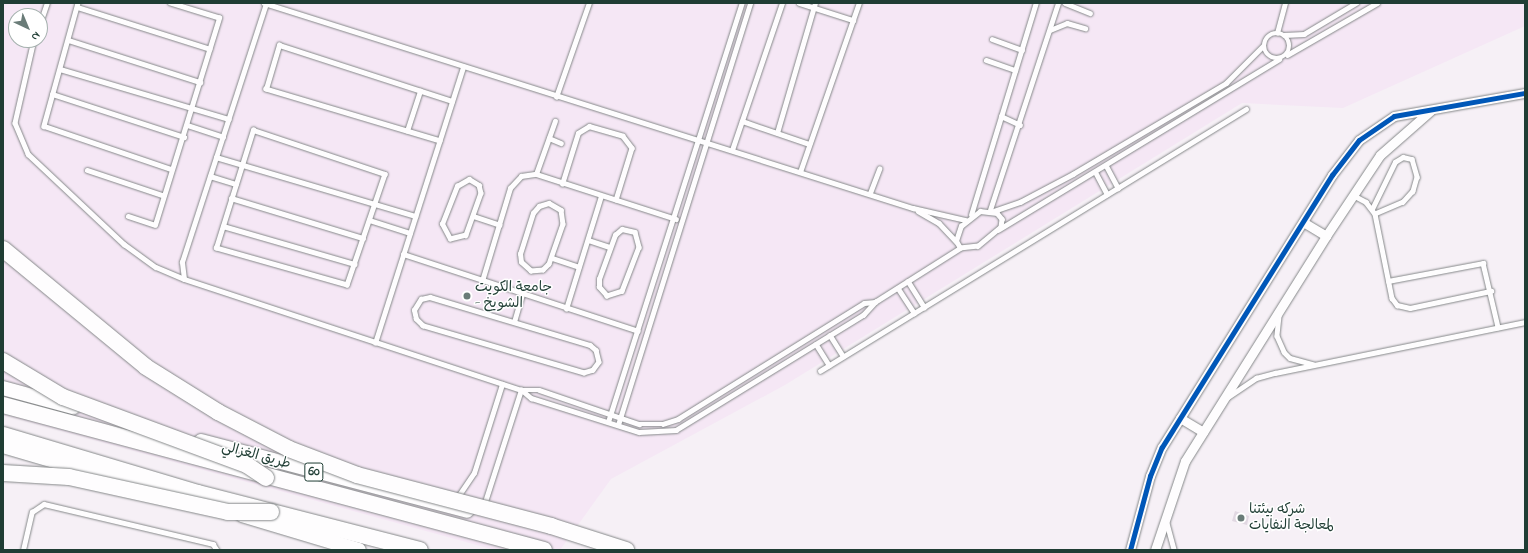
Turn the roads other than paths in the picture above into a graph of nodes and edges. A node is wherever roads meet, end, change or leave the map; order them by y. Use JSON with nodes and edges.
{"nodes":[{"id":1,"x":170,"y":3,"type":"edge"},
{"id":2,"x":266,"y":3,"type":"edge"},
{"id":3,"x":589,"y":3,"type":"edge"},
{"id":4,"x":742,"y":3,"type":"edge"},
{"id":5,"x":750,"y":3,"type":"edge"},
{"id":6,"x":782,"y":3,"type":"edge"},
{"id":7,"x":799,"y":3,"type":"edge"},
{"id":8,"x":859,"y":3,"type":"edge"},
{"id":9,"x":1036,"y":3,"type":"edge"},
{"id":10,"x":1058,"y":3,"type":"edge"},
{"id":11,"x":1065,"y":3,"type":"edge"},
{"id":12,"x":1285,"y":3,"type":"edge"},
{"id":13,"x":1356,"y":3,"type":"edge"},
{"id":14,"x":1377,"y":3,"type":"edge"},
{"id":15,"x":77,"y":5,"type":"edge"},
{"id":16,"x":814,"y":5,"type":"edge"},
{"id":17,"x":1090,"y":13,"type":"dead end"},
{"id":18,"x":853,"y":20,"type":"junction"},
{"id":19,"x":1085,"y":28,"type":"dead end"},
{"id":20,"x":1050,"y":30,"type":"junction"},
{"id":21,"x":1277,"y":33,"type":"junction"},
{"id":22,"x":1284,"y":34,"type":"junction"},
{"id":23,"x":992,"y":39,"type":"dead end"},
{"id":24,"x":68,"y":40,"type":"junction"},
{"id":25,"x":1263,"y":46,"type":"junction"},
{"id":26,"x":32,"y":48,"type":"edge"},
{"id":27,"x":210,"y":49,"type":"junction"},
{"id":28,"x":1022,"y":50,"type":"junction"},
{"id":29,"x":1287,"y":55,"type":"junction"},
{"id":30,"x":1279,"y":59,"type":"junction"},
{"id":31,"x":986,"y":60,"type":"dead end"},
{"id":32,"x":463,"y":67,"type":"junction"},
{"id":33,"x":60,"y":69,"type":"junction"},
{"id":34,"x":1015,"y":70,"type":"junction"},
{"id":35,"x":200,"y":82,"type":"junction"},
{"id":36,"x":420,"y":91,"type":"junction"},
{"id":37,"x":1525,"y":93,"type":"edge"},
{"id":38,"x":52,"y":94,"type":"junction"},
{"id":39,"x":556,"y":97,"type":"junction"},
{"id":40,"x":452,"y":101,"type":"junction"},
{"id":41,"x":191,"y":109,"type":"junction"},
{"id":42,"x":1246,"y":109,"type":"dead end"},
{"id":43,"x":1430,"y":112,"type":"junction"},
{"id":44,"x":1001,"y":116,"type":"junction"},
{"id":45,"x":229,"y":119,"type":"junction"},
{"id":46,"x":555,"y":121,"type":"dead end"},
{"id":47,"x":742,"y":121,"type":"junction"},
{"id":48,"x":187,"y":125,"type":"junction"},
{"id":49,"x":1020,"y":125,"type":"junction"},
{"id":50,"x":407,"y":131,"type":"junction"},
{"id":51,"x":777,"y":133,"type":"junction"},
{"id":52,"x":184,"y":137,"type":"junction"},
{"id":53,"x":223,"y":137,"type":"junction"},
{"id":54,"x":549,"y":138,"type":"junction"},
{"id":55,"x":698,"y":140,"type":"junction"},
{"id":56,"x":440,"y":141,"type":"junction"},
{"id":57,"x":705,"y":142,"type":"junction"},
{"id":58,"x":561,"y":143,"type":"dead end"},
{"id":59,"x":809,"y":144,"type":"junction"},
{"id":60,"x":732,"y":150,"type":"junction"},
{"id":61,"x":216,"y":157,"type":"junction"},
{"id":62,"x":242,"y":165,"type":"junction"},
{"id":63,"x":1107,"y":167,"type":"junction"},
{"id":64,"x":171,"y":169,"type":"junction"},
{"id":65,"x":879,"y":169,"type":"dead end"},
{"id":66,"x":87,"y":170,"type":"dead end"},
{"id":67,"x":800,"y":172,"type":"junction"},
{"id":68,"x":1096,"y":173,"type":"junction"},
{"id":69,"x":536,"y":174,"type":"junction"},
{"id":70,"x":210,"y":176,"type":"junction"},
{"id":71,"x":236,"y":184,"type":"junction"},
{"id":72,"x":562,"y":184,"type":"junction"},
{"id":73,"x":1118,"y":188,"type":"junction"},
{"id":74,"x":870,"y":193,"type":"junction"},
{"id":75,"x":1107,"y":194,"type":"junction"},
{"id":76,"x":1352,"y":194,"type":"junction"},
{"id":77,"x":162,"y":195,"type":"junction"},
{"id":78,"x":601,"y":196,"type":"junction"},
{"id":79,"x":232,"y":198,"type":"junction"},
{"id":80,"x":616,"y":200,"type":"junction"},
{"id":81,"x":375,"y":204,"type":"junction"},
{"id":82,"x":913,"y":208,"type":"junction"},
{"id":83,"x":1372,"y":209,"type":"junction"},
{"id":84,"x":992,"y":210,"type":"junction"},
{"id":85,"x":1375,"y":214,"type":"junction"},
{"id":86,"x":971,"y":215,"type":"junction"},
{"id":87,"x":128,"y":216,"type":"dead end"},
{"id":88,"x":415,"y":216,"type":"junction"},
{"id":89,"x":473,"y":216,"type":"junction"},
{"id":90,"x":674,"y":219,"type":"junction"},
{"id":91,"x":369,"y":220,"type":"junction"},
{"id":92,"x":680,"y":220,"type":"junction"},
{"id":93,"x":966,"y":220,"type":"junction"},
{"id":94,"x":1303,"y":222,"type":"junction"},
{"id":95,"x":500,"y":225,"type":"junction"},
{"id":96,"x":223,"y":226,"type":"junction"},
{"id":97,"x":998,"y":230,"type":"junction"},
{"id":98,"x":410,"y":233,"type":"junction"},
{"id":99,"x":1326,"y":236,"type":"junction"},
{"id":100,"x":363,"y":238,"type":"junction"},
{"id":101,"x":588,"y":240,"type":"junction"},
{"id":102,"x":956,"y":241,"type":"junction"},
{"id":103,"x":610,"y":247,"type":"junction"},
{"id":104,"x":960,"y":248,"type":"junction"},
{"id":105,"x":3,"y":249,"type":"edge"},
{"id":106,"x":403,"y":254,"type":"junction"},
{"id":107,"x":552,"y":258,"type":"junction"},
{"id":108,"x":355,"y":264,"type":"junction"},
{"id":109,"x":579,"y":267,"type":"junction"},
{"id":110,"x":184,"y":280,"type":"junction"},
{"id":111,"x":482,"y":281,"type":"junction"},
{"id":112,"x":908,"y":281,"type":"junction"},
{"id":113,"x":1388,"y":281,"type":"junction"},
{"id":114,"x":898,"y":288,"type":"junction"},
{"id":115,"x":1491,"y":291,"type":"junction"},
{"id":116,"x":522,"y":294,"type":"junction"},
{"id":117,"x":875,"y":302,"type":"junction"},
{"id":118,"x":924,"y":307,"type":"junction"},
{"id":119,"x":566,"y":309,"type":"junction"},
{"id":120,"x":1280,"y":310,"type":"junction"},
{"id":121,"x":914,"y":313,"type":"junction"},
{"id":122,"x":514,"y":322,"type":"junction"},
{"id":123,"x":1525,"y":322,"type":"edge"},
{"id":124,"x":1498,"y":327,"type":"junction"},
{"id":125,"x":638,"y":331,"type":"junction"},
{"id":126,"x":830,"y":336,"type":"junction"},
{"id":127,"x":375,"y":343,"type":"junction"},
{"id":128,"x":816,"y":344,"type":"junction"},
{"id":129,"x":843,"y":356,"type":"junction"},
{"id":130,"x":3,"y":361,"type":"edge"},
{"id":131,"x":830,"y":364,"type":"junction"},
{"id":132,"x":1315,"y":364,"type":"junction"},
{"id":133,"x":820,"y":371,"type":"dead end"},
{"id":134,"x":502,"y":384,"type":"junction"},
{"id":135,"x":3,"y":388,"type":"edge"},
{"id":136,"x":522,"y":390,"type":"junction"},
{"id":137,"x":1223,"y":401,"type":"junction"},
{"id":138,"x":3,"y":405,"type":"edge"},
{"id":139,"x":611,"y":414,"type":"junction"},
{"id":140,"x":620,"y":418,"type":"junction"},
{"id":141,"x":1180,"y":418,"type":"junction"},
{"id":142,"x":608,"y":422,"type":"junction"},
{"id":143,"x":618,"y":425,"type":"junction"},
{"id":144,"x":1203,"y":432,"type":"junction"},
{"id":145,"x":3,"y":435,"type":"edge"},
{"id":146,"x":3,"y":446,"type":"edge"},
{"id":147,"x":3,"y":473,"type":"edge"},
{"id":148,"x":266,"y":478,"type":"junction"},
{"id":149,"x":443,"y":506,"type":"junction"},
{"id":150,"x":271,"y":512,"type":"junction"},
{"id":151,"x":1165,"y":512,"type":"junction"},
{"id":152,"x":481,"y":515,"type":"junction"},
{"id":153,"x":23,"y":550,"type":"edge"},
{"id":154,"x":217,"y":550,"type":"edge"},
{"id":155,"x":359,"y":550,"type":"edge"},
{"id":156,"x":420,"y":550,"type":"edge"},
{"id":157,"x":544,"y":550,"type":"edge"},
{"id":158,"x":626,"y":550,"type":"edge"},
{"id":159,"x":1130,"y":550,"type":"edge"},
{"id":160,"x":1155,"y":550,"type":"edge"},
{"id":161,"x":1174,"y":550,"type":"edge"}],
"edges":[{"from":1,"to":27,"type":"lane"},
{"from":2,"to":32,"type":"lane"},
{"from":2,"to":45,"type":"lane"},
{"from":3,"to":39,"type":"lane"},
{"from":4,"to":55,"type":"lane"},
{"from":5,"to":57,"type":"lane"},
{"from":6,"to":47,"type":"lane"},
{"from":7,"to":16,"type":"lane"},
{"from":8,"to":18,"type":"lane"},
{"from":9,"to":28,"type":"lane"},
{"from":10,"to":20,"type":"lane"},
{"from":11,"to":17,"type":"lane"},
{"from":12,"to":21,"type":"lane"},
{"from":13,"to":22,"type":"lane"},
{"from":14,"to":29,"type":"lane"},
{"from":15,"to":24,"type":"lane"},
{"from":15,"to":27,"type":"lane"},
{"from":16,"to":18,"type":"lane"},
{"from":16,"to":51,"type":"lane"},
{"from":18,"to":59,"type":"lane"},
{"from":19,"to":20,"type":"lane"},
{"from":20,"to":49,"type":"lane"},
{"from":21,"to":22,"type":"lane"},
{"from":21,"to":25,"type":"lane"},
{"from":22,"to":29,"type":"lane"},
{"from":23,"to":28,"type":"lane"},
{"from":24,"to":33,"type":"lane"},
{"from":24,"to":35,"type":"lane"},
{"from":25,"to":30,"type":"lane"},
{"from":25,"to":84,"type":"lane"},
{"from":26,"to":110,"type":"lane"},
{"from":27,"to":35,"type":"lane"},
{"from":28,"to":34,"type":"lane"},
{"from":29,"to":30,"type":"lane"},
{"from":30,"to":63,"type":"lane"},
{"from":31,"to":34,"type":"lane"},
{"from":32,"to":39,"type":"lane"},
{"from":32,"to":40,"type":"lane"},
{"from":33,"to":38,"type":"lane"},
{"from":33,"to":41,"type":"lane"},
{"from":34,"to":44,"type":"lane"},
{"from":35,"to":41,"type":"lane"},
{"from":36,"to":40,"type":"lane"},
{"from":36,"to":50,"type":"lane"},
{"from":36,"to":50,"type":"lane"},
{"from":37,"to":43,"type":"street"},
{"from":38,"to":52,"type":"lane"},
{"from":38,"to":64,"type":"lane"},
{"from":39,"to":55,"type":"lane"},
{"from":40,"to":56,"type":"lane"},
{"from":41,"to":45,"type":"lane"},
{"from":41,"to":48,"type":"lane"},
{"from":42,"to":73,"type":"lane"},
{"from":43,"to":76,"type":"street"},
{"from":43,"to":94,"type":"street"},
{"from":44,"to":49,"type":"lane"},
{"from":44,"to":86,"type":"lane"},
{"from":45,"to":53,"type":"lane"},
{"from":46,"to":54,"type":"lane"},
{"from":47,"to":51,"type":"lane"},
{"from":47,"to":60,"type":"lane"},
{"from":48,"to":52,"type":"lane"},
{"from":48,"to":53,"type":"lane"},
{"from":49,"to":84,"type":"lane"},
{"from":50,"to":56,"type":"lane"},
{"from":51,"to":59,"type":"lane"},
{"from":52,"to":64,"type":"lane"},
{"from":53,"to":61,"type":"lane"},
{"from":54,"to":58,"type":"lane"},
{"from":54,"to":69,"type":"lane"},
{"from":55,"to":57,"type":"lane"},
{"from":55,"to":90,"type":"lane"},
{"from":56,"to":88,"type":"lane"},
{"from":57,"to":60,"type":"lane"},
{"from":57,"to":92,"type":"lane"},
{"from":59,"to":67,"type":"lane"},
{"from":60,"to":67,"type":"lane"},
{"from":61,"to":62,"type":"lane"},
{"from":61,"to":70,"type":"lane"},
{"from":62,"to":71,"type":"lane"},
{"from":62,"to":81,"type":"lane"},
{"from":62,"to":81,"type":"lane"},
{"from":63,"to":68,"type":"lane"},
{"from":63,"to":73,"type":"lane"},
{"from":64,"to":77,"type":"lane"},
{"from":65,"to":74,"type":"lane"},
{"from":66,"to":77,"type":"lane"},
{"from":67,"to":74,"type":"lane"},
{"from":68,"to":75,"type":"lane"},
{"from":68,"to":97,"type":"lane"},
{"from":69,"to":72,"type":"lane"},
{"from":69,"to":95,"type":"lane"},
{"from":70,"to":71,"type":"lane"},
{"from":70,"to":110,"type":"lane"},
{"from":71,"to":79,"type":"lane"},
{"from":72,"to":78,"type":"lane"},
{"from":72,"to":80,"type":"lane"},
{"from":73,"to":75,"type":"lane"},
{"from":74,"to":82,"type":"lane"},
{"from":75,"to":118,"type":"lane"},
{"from":76,"to":83,"type":"lane"},
{"from":76,"to":99,"type":"street"},
{"from":77,"to":87,"type":"lane"},
{"from":78,"to":80,"type":"lane"},
{"from":78,"to":101,"type":"lane"},
{"from":79,"to":96,"type":"lane"},
{"from":79,"to":100,"type":"lane"},
{"from":80,"to":90,"type":"lane"},
{"from":81,"to":88,"type":"lane"},
{"from":81,"to":91,"type":"lane"},
{"from":82,"to":93,"type":"lane"},
{"from":82,"to":102,"type":"lane"},
{"from":83,"to":85,"type":"lane"},
{"from":83,"to":85,"type":"lane"},
{"from":84,"to":86,"type":"lane"},
{"from":84,"to":97,"type":"lane"},
{"from":85,"to":113,"type":"lane"},
{"from":86,"to":93,"type":"lane"},
{"from":88,"to":98,"type":"lane"},
{"from":89,"to":89,"type":"lane"},
{"from":89,"to":95,"type":"lane"},
{"from":90,"to":92,"type":"lane"},
{"from":90,"to":125,"type":"lane"},
{"from":91,"to":98,"type":"lane"},
{"from":91,"to":100,"type":"lane"},
{"from":92,"to":140,"type":"lane"},
{"from":93,"to":102,"type":"lane"},
{"from":94,"to":99,"type":"street"},
{"from":94,"to":141,"type":"street"},
{"from":95,"to":111,"type":"lane"},
{"from":96,"to":108,"type":"lane"},
{"from":96,"to":108,"type":"lane"},
{"from":97,"to":104,"type":"lane"},
{"from":98,"to":106,"type":"lane"},
{"from":99,"to":120,"type":"street"},
{"from":100,"to":108,"type":"lane"},
{"from":101,"to":103,"type":"lane"},
{"from":101,"to":109,"type":"lane"},
{"from":102,"to":104,"type":"lane"},
{"from":103,"to":103,"type":"lane"},
{"from":104,"to":112,"type":"lane"},
{"from":105,"to":158,"type":"highway","bridge":true},
{"from":106,"to":111,"type":"lane"},
{"from":106,"to":127,"type":"lane"},
{"from":107,"to":107,"type":"lane"},
{"from":107,"to":109,"type":"lane"},
{"from":109,"to":119,"type":"lane"},
{"from":110,"to":127,"type":"lane"},
{"from":111,"to":116,"type":"lane"},
{"from":112,"to":114,"type":"lane"},
{"from":112,"to":118,"type":"lane"},
{"from":113,"to":115,"type":"lane"},
{"from":113,"to":115,"type":"lane"},
{"from":114,"to":117,"type":"lane"},
{"from":114,"to":121,"type":"lane"},
{"from":115,"to":124,"type":"lane"},
{"from":116,"to":119,"type":"lane"},
{"from":116,"to":122,"type":"lane"},
{"from":117,"to":126,"type":"lane"},
{"from":117,"to":140,"type":"lane"},
{"from":118,"to":121,"type":"lane"},
{"from":119,"to":125,"type":"lane"},
{"from":120,"to":132,"type":"lane"},
{"from":120,"to":137,"type":"street"},
{"from":121,"to":129,"type":"lane"},
{"from":122,"to":122,"type":"lane"},
{"from":123,"to":124,"type":"lane"},
{"from":124,"to":132,"type":"lane"},
{"from":125,"to":139,"type":"lane"},
{"from":126,"to":128,"type":"lane"},
{"from":126,"to":129,"type":"lane"},
{"from":127,"to":134,"type":"lane"},
{"from":128,"to":131,"type":"lane"},
{"from":128,"to":143,"type":"lane"},
{"from":129,"to":131,"type":"lane"},
{"from":130,"to":148,"type":"highway","bridge":true},
{"from":131,"to":133,"type":"lane"},
{"from":132,"to":137,"type":"lane"},
{"from":134,"to":136,"type":"lane"},
{"from":134,"to":149,"type":"lane"},
{"from":135,"to":149,"type":"main road","name":"طريق الغزالي","number":"60"},
{"from":136,"to":139,"type":"lane"},
{"from":136,"to":142,"type":"lane"},
{"from":136,"to":152,"type":"lane"},
{"from":137,"to":144,"type":"street"},
{"from":138,"to":148,"type":"highway","name":"طريق الغزالي","number":"60"},
{"from":139,"to":140,"type":"lane"},
{"from":139,"to":142,"type":"lane"},
{"from":140,"to":143,"type":"lane"},
{"from":141,"to":144,"type":"street"},
{"from":141,"to":159,"type":"street"},
{"from":142,"to":143,"type":"lane"},
{"from":144,"to":151,"type":"street"},
{"from":145,"to":150,"type":"highway","bridge":true},
{"from":146,"to":155,"type":"main road"},
{"from":147,"to":150,"type":"highway","bridge":true},
{"from":148,"to":157,"type":"highway","number":"60"},
{"from":149,"to":152,"type":"main road","name":"طريق الغزالي","number":"60"},
{"from":150,"to":156,"type":"highway"},
{"from":151,"to":160,"type":"street"},
{"from":151,"to":161,"type":"lane"},
{"from":152,"to":158,"type":"main road","name":"طريق الغزالي","number":"60"},
{"from":153,"to":154,"type":"lane"}]}
